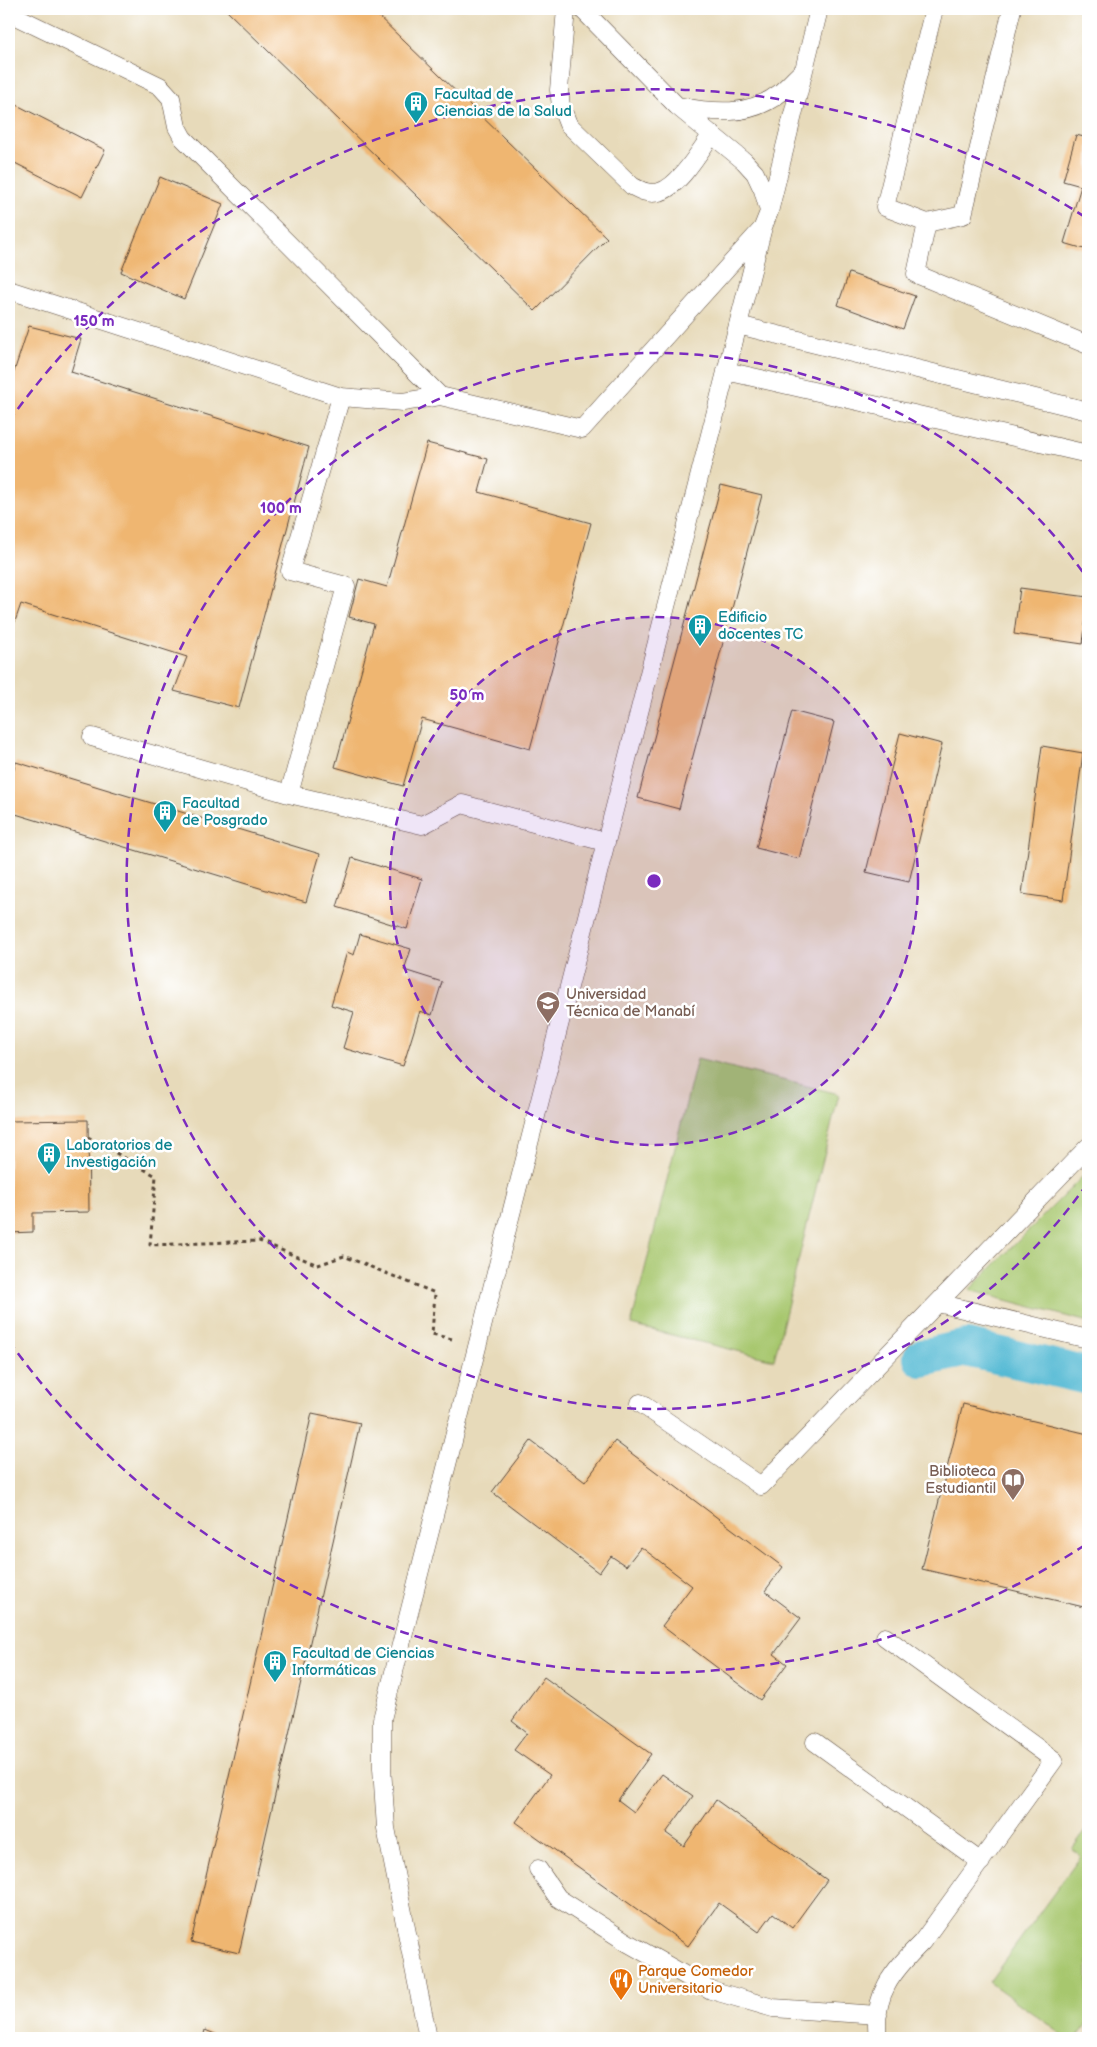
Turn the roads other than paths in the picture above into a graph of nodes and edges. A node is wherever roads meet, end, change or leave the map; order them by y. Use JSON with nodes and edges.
{"nodes":[{"id":1,"x":566,"y":9,"type":"edge"},
{"id":2,"x":582,"y":9,"type":"edge"},
{"id":3,"x":819,"y":9,"type":"edge"},
{"id":4,"x":934,"y":9,"type":"edge"},
{"id":5,"x":1012,"y":9,"type":"edge"},
{"id":6,"x":9,"y":13,"type":"edge"},
{"id":7,"x":803,"y":71,"type":"junction"},
{"id":8,"x":678,"y":106,"type":"junction"},
{"id":9,"x":712,"y":134,"type":"junction"},
{"id":10,"x":766,"y":220,"type":"junction"},
{"id":11,"x":927,"y":223,"type":"junction"},
{"id":12,"x":9,"y":290,"type":"edge"},
{"id":13,"x":738,"y":325,"type":"junction"},
{"id":14,"x":1088,"y":345,"type":"edge"},
{"id":15,"x":726,"y":370,"type":"junction"},
{"id":16,"x":440,"y":396,"type":"junction"},
{"id":17,"x":341,"y":397,"type":"junction"},
{"id":18,"x":1088,"y":411,"type":"edge"},
{"id":19,"x":1088,"y":454,"type":"edge"},
{"id":20,"x":92,"y":737,"type":"dead end"},
{"id":21,"x":289,"y":794,"type":"junction"},
{"id":22,"x":605,"y":842,"type":"junction"},
{"id":23,"x":1088,"y":1147,"type":"edge"},
{"id":24,"x":938,"y":1303,"type":"junction"},
{"id":25,"x":1088,"y":1339,"type":"edge"},
{"id":26,"x":640,"y":1403,"type":"dead end"},
{"id":27,"x":885,"y":1637,"type":"dead end"},
{"id":28,"x":815,"y":1742,"type":"dead end"},
{"id":29,"x":981,"y":1862,"type":"junction"},
{"id":30,"x":538,"y":1869,"type":"dead end"},
{"id":31,"x":878,"y":2015,"type":"junction"},
{"id":32,"x":428,"y":2038,"type":"edge"},
{"id":33,"x":878,"y":2038,"type":"edge"}],
"edges":[{"from":1,"to":9,"type":"lane"},
{"from":2,"to":8,"type":"lane"},
{"from":3,"to":7,"type":"lane"},
{"from":4,"to":11,"type":"lane"},
{"from":5,"to":11,"type":"lane"},
{"from":6,"to":16,"type":"lane"},
{"from":7,"to":8,"type":"lane"},
{"from":7,"to":10,"type":"lane"},
{"from":8,"to":9,"type":"lane"},
{"from":9,"to":10,"type":"lane"},
{"from":10,"to":13,"type":"lane"},
{"from":10,"to":16,"type":"lane"},
{"from":11,"to":14,"type":"lane"},
{"from":12,"to":17,"type":"lane"},
{"from":13,"to":15,"type":"lane"},
{"from":13,"to":18,"type":"lane"},
{"from":15,"to":19,"type":"lane"},
{"from":15,"to":22,"type":"lane"},
{"from":16,"to":17,"type":"lane"},
{"from":17,"to":21,"type":"lane"},
{"from":20,"to":21,"type":"lane"},
{"from":21,"to":22,"type":"lane"},
{"from":22,"to":32,"type":"lane"},
{"from":23,"to":24,"type":"lane"},
{"from":24,"to":25,"type":"lane"},
{"from":24,"to":26,"type":"lane"},
{"from":27,"to":29,"type":"lane"},
{"from":28,"to":29,"type":"lane"},
{"from":29,"to":31,"type":"lane"},
{"from":30,"to":31,"type":"lane"},
{"from":31,"to":33,"type":"lane"}]}
